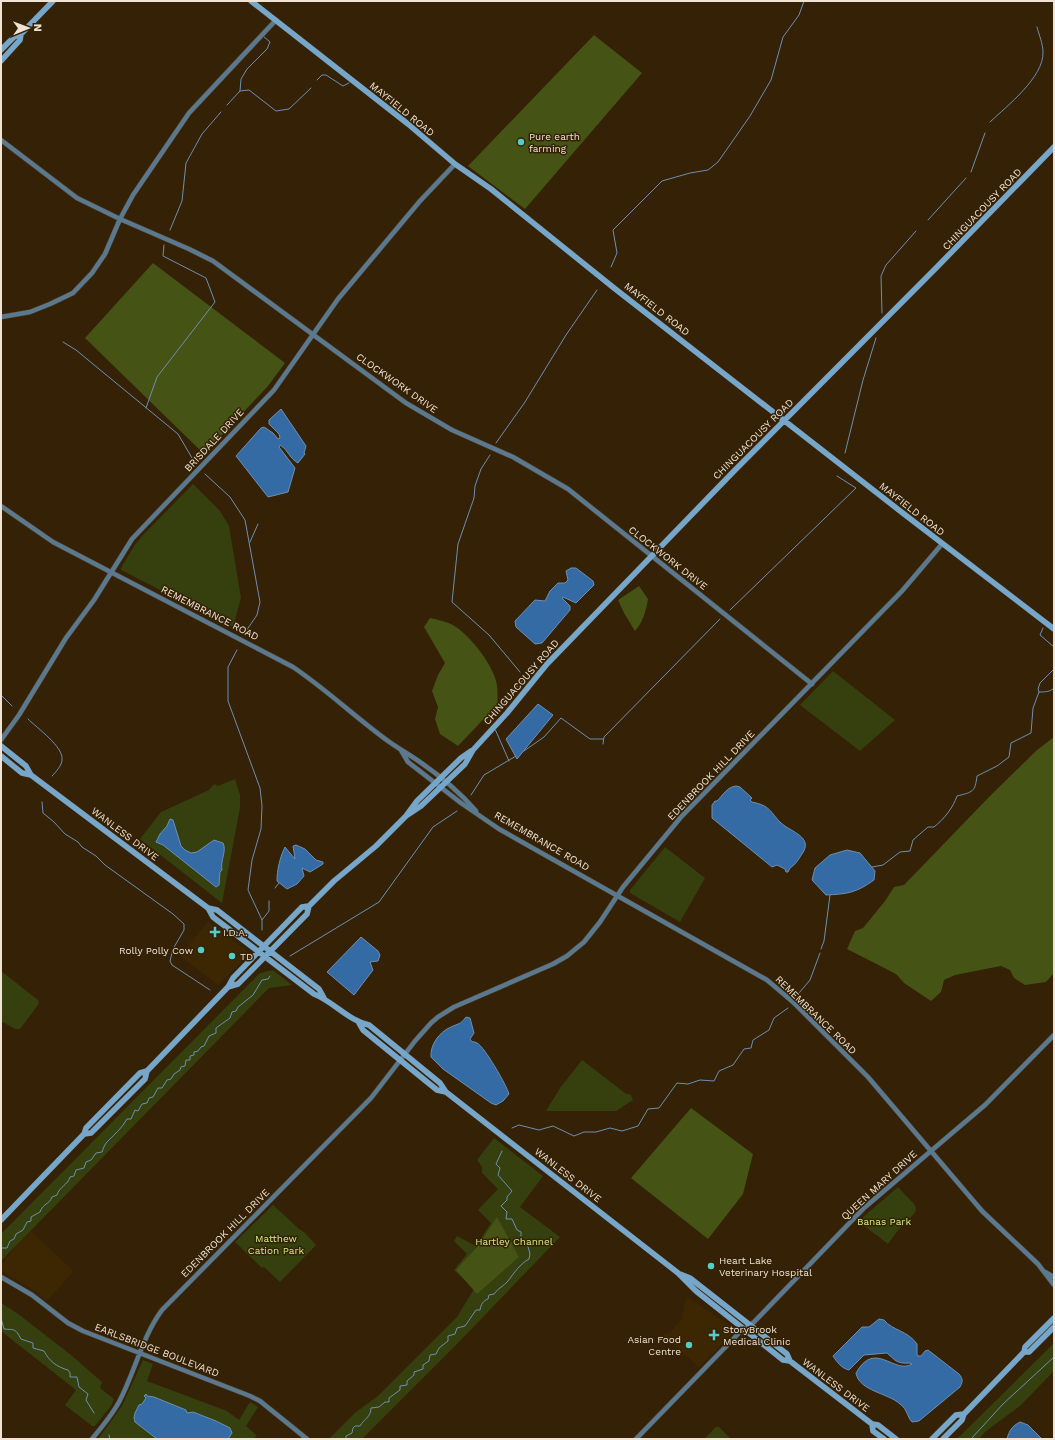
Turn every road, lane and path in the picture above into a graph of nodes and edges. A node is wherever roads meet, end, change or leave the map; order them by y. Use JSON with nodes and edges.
{"nodes":[{"id":1,"x":53,"y":1,"type":"edge"},
{"id":2,"x":251,"y":1,"type":"edge"},
{"id":3,"x":276,"y":20,"type":"junction"},
{"id":4,"x":21,"y":34,"type":"junction"},
{"id":5,"x":1,"y":50,"type":"edge"},
{"id":6,"x":1,"y":61,"type":"edge"},
{"id":7,"x":1,"y":140,"type":"edge"},
{"id":8,"x":1054,"y":147,"type":"edge"},
{"id":9,"x":455,"y":164,"type":"junction"},
{"id":10,"x":120,"y":219,"type":"junction"},
{"id":11,"x":1,"y":317,"type":"edge"},
{"id":12,"x":313,"y":335,"type":"junction"},
{"id":13,"x":784,"y":420,"type":"junction"},
{"id":14,"x":1,"y":506,"type":"edge"},
{"id":15,"x":942,"y":544,"type":"junction"},
{"id":16,"x":651,"y":556,"type":"junction"},
{"id":17,"x":110,"y":572,"type":"junction"},
{"id":18,"x":1054,"y":629,"type":"edge"},
{"id":19,"x":812,"y":684,"type":"junction"},
{"id":20,"x":1,"y":740,"type":"edge"},
{"id":21,"x":1,"y":746,"type":"edge"},
{"id":22,"x":473,"y":750,"type":"junction"},
{"id":23,"x":1,"y":756,"type":"edge"},
{"id":24,"x":31,"y":775,"type":"junction"},
{"id":25,"x":438,"y":780,"type":"junction"},
{"id":26,"x":443,"y":784,"type":"junction"},
{"id":27,"x":406,"y":816,"type":"junction"},
{"id":28,"x":618,"y":896,"type":"junction"},
{"id":29,"x":309,"y":906,"type":"junction"},
{"id":30,"x":208,"y":908,"type":"junction"},
{"id":31,"x":264,"y":946,"type":"junction"},
{"id":32,"x":270,"y":951,"type":"junction"},
{"id":33,"x":259,"y":952,"type":"junction"},
{"id":34,"x":265,"y":956,"type":"junction"},
{"id":35,"x":228,"y":987,"type":"junction"},
{"id":36,"x":324,"y":998,"type":"junction"},
{"id":37,"x":359,"y":1023,"type":"junction"},
{"id":38,"x":1054,"y":1035,"type":"edge"},
{"id":39,"x":405,"y":1054,"type":"junction"},
{"id":40,"x":401,"y":1060,"type":"junction"},
{"id":41,"x":446,"y":1092,"type":"junction"},
{"id":42,"x":931,"y":1150,"type":"junction"},
{"id":43,"x":1,"y":1220,"type":"edge"},
{"id":44,"x":1045,"y":1272,"type":"junction"},
{"id":45,"x":678,"y":1273,"type":"junction"},
{"id":46,"x":1,"y":1277,"type":"edge"},
{"id":47,"x":1054,"y":1277,"type":"edge"},
{"id":48,"x":1054,"y":1285,"type":"edge"},
{"id":49,"x":1054,"y":1318,"type":"edge"},
{"id":50,"x":750,"y":1325,"type":"junction"},
{"id":51,"x":1054,"y":1327,"type":"edge"},
{"id":52,"x":744,"y":1330,"type":"junction"},
{"id":53,"x":1024,"y":1352,"type":"junction"},
{"id":54,"x":140,"y":1354,"type":"junction"},
{"id":55,"x":790,"y":1361,"type":"junction"},
{"id":56,"x":964,"y":1414,"type":"junction"},
{"id":57,"x":872,"y":1424,"type":"junction"},
{"id":58,"x":92,"y":1439,"type":"edge"},
{"id":59,"x":307,"y":1439,"type":"edge"},
{"id":60,"x":636,"y":1439,"type":"edge"},
{"id":61,"x":884,"y":1439,"type":"edge"},
{"id":62,"x":896,"y":1439,"type":"edge"},
{"id":63,"x":932,"y":1439,"type":"edge"},
{"id":64,"x":943,"y":1439,"type":"edge"}],
"edges":[{"from":1,"to":4,"type":"main road"},
{"from":2,"to":3,"type":"main road","name":"MAYFIELD ROAD"},
{"from":3,"to":9,"type":"main road","name":"MAYFIELD ROAD"},
{"from":3,"to":10,"type":"street"},
{"from":4,"to":5,"type":"main road"},
{"from":4,"to":6,"type":"main road"},
{"from":7,"to":10,"type":"street","name":"CLOCKWORK DRIVE"},
{"from":8,"to":13,"type":"main road","name":"CHINGUACOUSY ROAD"},
{"from":9,"to":12,"type":"street","name":"BRISDALE DRIVE"},
{"from":9,"to":13,"type":"main road","name":"MAYFIELD ROAD"},
{"from":10,"to":11,"type":"street"},
{"from":10,"to":12,"type":"street","name":"CLOCKWORK DRIVE"},
{"from":12,"to":16,"type":"street","name":"CLOCKWORK DRIVE"},
{"from":12,"to":17,"type":"street","name":"BRISDALE DRIVE"},
{"from":13,"to":15,"type":"main road","name":"MAYFIELD ROAD"},
{"from":13,"to":16,"type":"main road","name":"CHINGUACOUSY ROAD"},
{"from":14,"to":17,"type":"street","name":"REMEMBRANCE ROAD"},
{"from":15,"to":18,"type":"main road","name":"MAYFIELD ROAD"},
{"from":15,"to":19,"type":"street","name":"EDENBROOK HILL DRIVE"},
{"from":16,"to":19,"type":"street","name":"CLOCKWORK DRIVE"},
{"from":16,"to":22,"type":"main road","name":"CHINGUACOUSY ROAD"},
{"from":17,"to":20,"type":"street","name":"BRISDALE DRIVE"},
{"from":17,"to":25,"type":"street","name":"REMEMBRANCE ROAD"},
{"from":19,"to":28,"type":"street","name":"EDENBROOK HILL DRIVE"},
{"from":21,"to":24,"type":"main road","name":"WANLESS DRIVE"},
{"from":22,"to":25,"type":"main road","name":"CHINGUACOUSY ROAD"},
{"from":22,"to":26,"type":"main road","name":"CHINGUACOUSY ROAD"},
{"from":23,"to":24,"type":"main road","name":"WANLESS DRIVE"},
{"from":24,"to":30,"type":"main road","name":"WANLESS DRIVE"},
{"from":25,"to":26,"type":"street","name":"REMEMBRANCE ROAD"},
{"from":25,"to":27,"type":"main road","name":"CHINGUACOUSY ROAD"},
{"from":26,"to":27,"type":"main road","name":"CHINGUACOUSY ROAD"},
{"from":26,"to":28,"type":"street","name":"REMEMBRANCE ROAD"},
{"from":27,"to":29,"type":"main road","name":"CHINGUACOUSY ROAD"},
{"from":28,"to":39,"type":"street","name":"EDENBROOK HILL DRIVE"},
{"from":28,"to":42,"type":"street","name":"REMEMBRANCE ROAD"},
{"from":29,"to":31,"type":"main road","name":"CHINGUACOUSY ROAD"},
{"from":29,"to":32,"type":"main road","name":"CHINGUACOUSY ROAD"},
{"from":30,"to":31,"type":"main road","name":"WANLESS DRIVE"},
{"from":30,"to":33,"type":"main road","name":"WANLESS DRIVE"},
{"from":31,"to":32,"type":"main road","name":"WANLESS DRIVE"},
{"from":31,"to":33,"type":"main road","name":"CHINGUACOUSY ROAD"},
{"from":32,"to":34,"type":"main road","name":"CHINGUACOUSY ROAD"},
{"from":32,"to":36,"type":"main road","name":"WANLESS DRIVE"},
{"from":33,"to":34,"type":"main road","name":"WANLESS DRIVE"},
{"from":33,"to":35,"type":"main road","name":"CHINGUACOUSY ROAD"},
{"from":34,"to":35,"type":"main road","name":"CHINGUACOUSY ROAD"},
{"from":34,"to":36,"type":"main road","name":"WANLESS DRIVE"},
{"from":35,"to":43,"type":"main road","name":"CHINGUACOUSY ROAD"},
{"from":36,"to":37,"type":"main road","name":"WANLESS DRIVE"},
{"from":37,"to":39,"type":"main road","name":"WANLESS DRIVE"},
{"from":37,"to":40,"type":"main road","name":"WANLESS DRIVE"},
{"from":38,"to":42,"type":"street","name":"QUEEN MARY DRIVE"},
{"from":39,"to":40,"type":"street","name":"EDENBROOK HILL DRIVE"},
{"from":39,"to":41,"type":"main road","name":"WANLESS DRIVE"},
{"from":40,"to":41,"type":"main road","name":"WANLESS DRIVE"},
{"from":40,"to":54,"type":"street","name":"EDENBROOK HILL DRIVE"},
{"from":41,"to":45,"type":"main road","name":"WANLESS DRIVE"},
{"from":42,"to":44,"type":"street","name":"REMEMBRANCE ROAD"},
{"from":42,"to":50,"type":"street","name":"QUEEN MARY DRIVE"},
{"from":44,"to":47,"type":"street","name":"REMEMBRANCE ROAD"},
{"from":44,"to":48,"type":"street","name":"REMEMBRANCE ROAD"},
{"from":45,"to":50,"type":"main road","name":"WANLESS DRIVE"},
{"from":45,"to":52,"type":"main road","name":"WANLESS DRIVE"},
{"from":46,"to":54,"type":"street","name":"EARLSBRIDGE BOULEVARD"},
{"from":49,"to":53,"type":"main road"},
{"from":50,"to":52,"type":"street","name":"QUEEN MARY DRIVE"},
{"from":50,"to":55,"type":"main road","name":"WANLESS DRIVE"},
{"from":51,"to":53,"type":"main road"},
{"from":52,"to":55,"type":"main road","name":"WANLESS DRIVE"},
{"from":52,"to":60,"type":"street","name":"QUEEN MARY DRIVE"},
{"from":53,"to":56,"type":"main road"},
{"from":54,"to":58,"type":"street","name":"EDENBROOK HILL DRIVE"},
{"from":54,"to":59,"type":"street","name":"EARLSBRIDGE BOULEVARD"},
{"from":55,"to":57,"type":"main road","name":"WANLESS DRIVE"},
{"from":56,"to":63,"type":"main road"},
{"from":56,"to":64,"type":"main road"},
{"from":57,"to":61,"type":"main road","name":"WANLESS DRIVE"},
{"from":57,"to":62,"type":"main road","name":"WANLESS DRIVE"}]}
